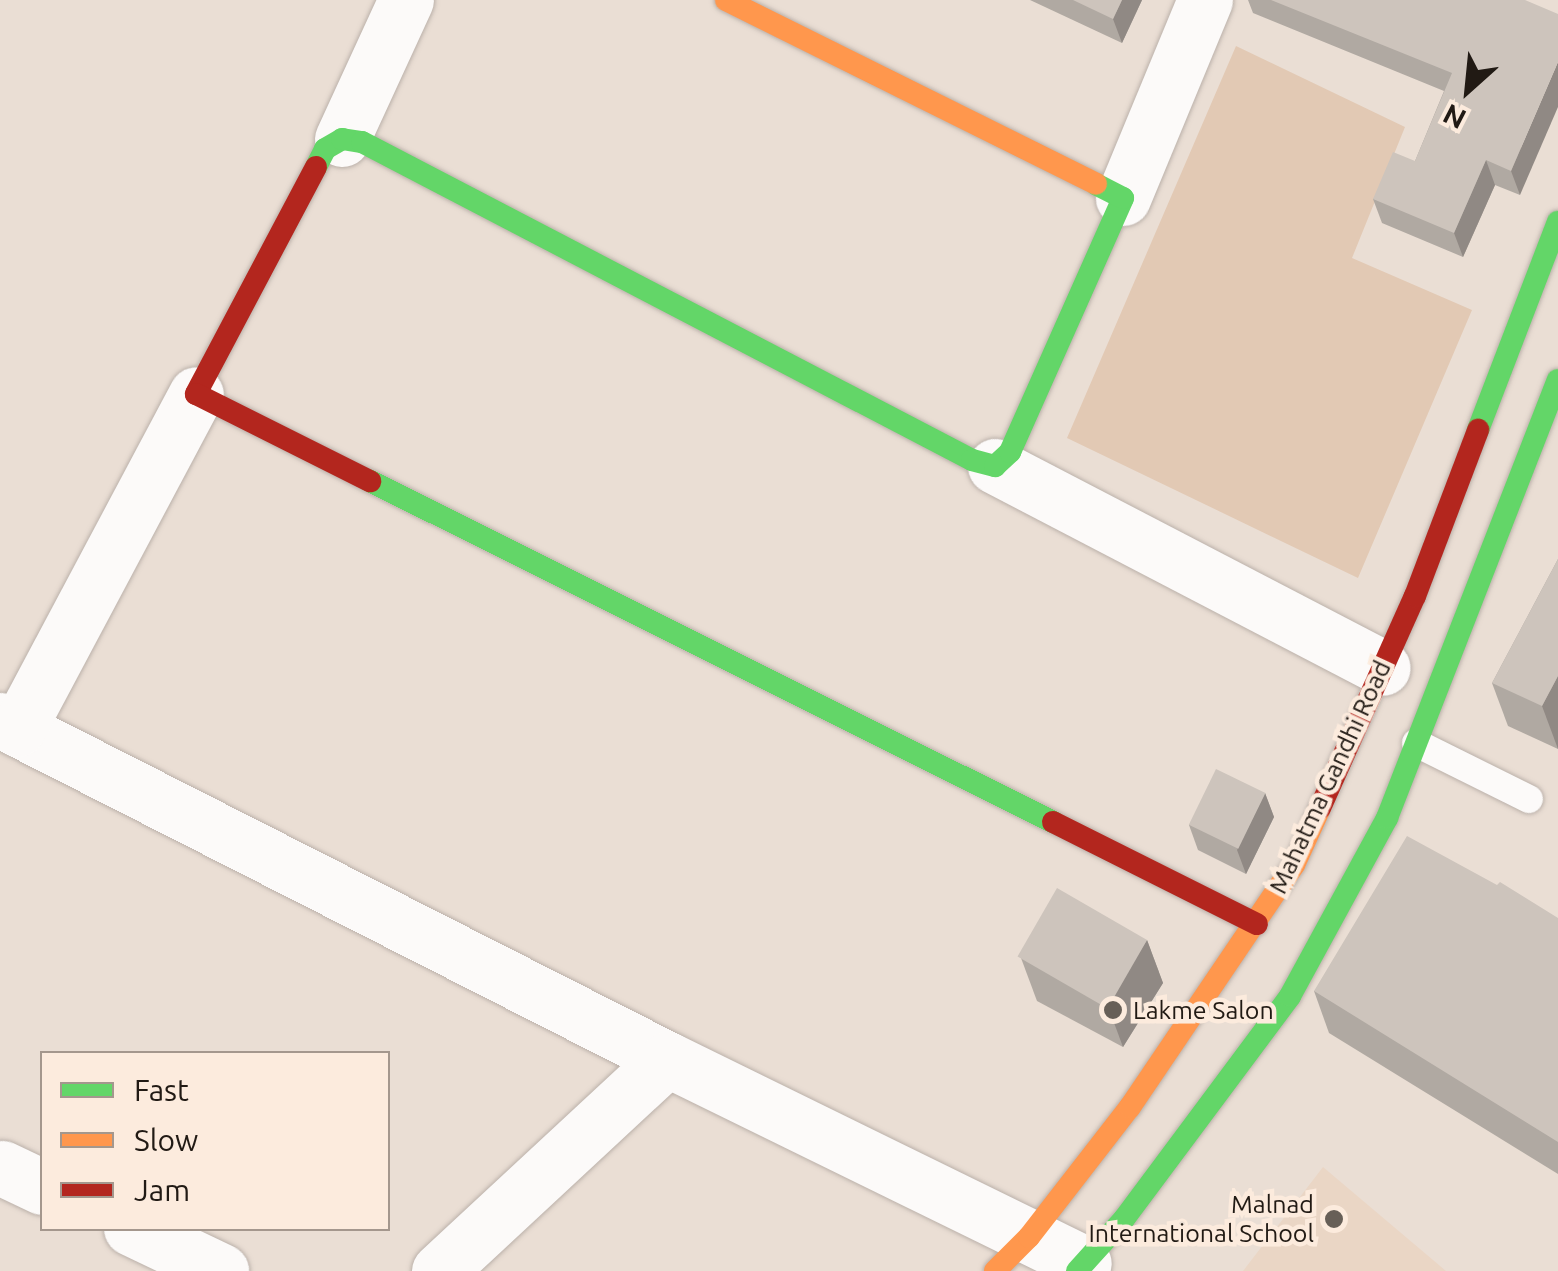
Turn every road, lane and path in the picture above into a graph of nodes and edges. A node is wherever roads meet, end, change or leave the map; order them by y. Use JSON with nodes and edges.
{"nodes":[{"id":1,"x":406,"y":0,"type":"edge"},
{"id":2,"x":726,"y":0,"type":"edge"},
{"id":3,"x":1205,"y":0,"type":"edge"},
{"id":4,"x":342,"y":139,"type":"junction"},
{"id":5,"x":1123,"y":198,"type":"junction"},
{"id":6,"x":1558,"y":222,"type":"edge"},
{"id":7,"x":1558,"y":380,"type":"edge"},
{"id":8,"x":196,"y":394,"type":"junction"},
{"id":9,"x":995,"y":466,"type":"junction"},
{"id":10,"x":1383,"y":668,"type":"junction"},
{"id":11,"x":9,"y":724,"type":"edge"},
{"id":12,"x":1416,"y":744,"type":"junction"},
{"id":13,"x":1528,"y":799,"type":"dead end"},
{"id":14,"x":1257,"y":924,"type":"junction"},
{"id":15,"x":667,"y":1059,"type":"junction"},
{"id":16,"x":137,"y":1231,"type":"edge"},
{"id":17,"x":1012,"y":1254,"type":"edge"},
{"id":18,"x":1081,"y":1267,"type":"edge"},
{"id":19,"x":222,"y":1271,"type":"edge"},
{"id":20,"x":439,"y":1271,"type":"edge"}],
"edges":[{"from":1,"to":4,"type":"street"},
{"from":2,"to":5,"type":"street"},
{"from":3,"to":5,"type":"street"},
{"from":4,"to":8,"type":"street"},
{"from":4,"to":9,"type":"street"},
{"from":5,"to":9,"type":"street"},
{"from":6,"to":10,"type":"street","name":"Mahatma Gandhi Road"},
{"from":7,"to":12,"type":"street"},
{"from":8,"to":11,"type":"street"},
{"from":8,"to":14,"type":"street"},
{"from":9,"to":10,"type":"street"},
{"from":10,"to":14,"type":"street","name":"Mahatma Gandhi Road"},
{"from":11,"to":15,"type":"street"},
{"from":12,"to":13,"type":"lane"},
{"from":12,"to":18,"type":"street"},
{"from":14,"to":17,"type":"street","name":"Mahatma Gandhi Road"},
{"from":15,"to":17,"type":"street"},
{"from":15,"to":20,"type":"street"},
{"from":16,"to":19,"type":"street"},
{"from":17,"to":18,"type":"street"}]}
